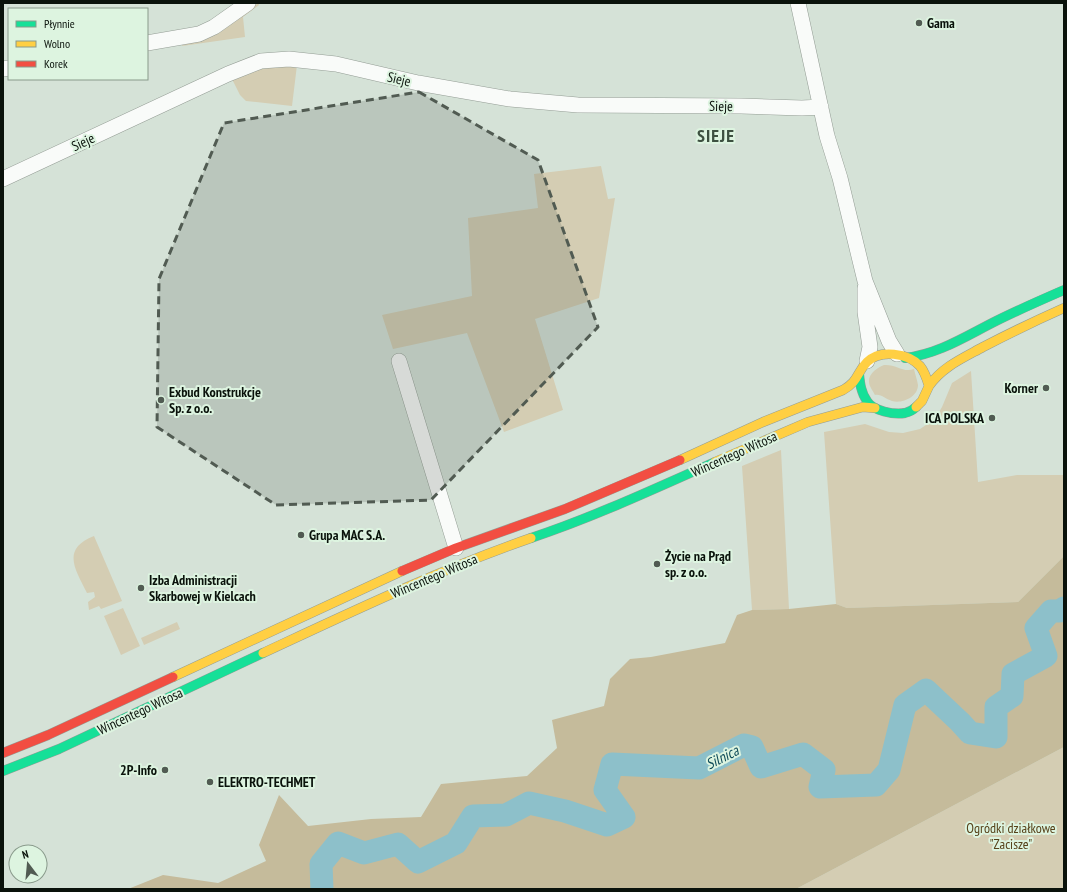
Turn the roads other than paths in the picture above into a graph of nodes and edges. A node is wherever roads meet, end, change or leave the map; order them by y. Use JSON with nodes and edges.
{"nodes":[{"id":1,"x":248,"y":3,"type":"edge"},
{"id":2,"x":798,"y":3,"type":"edge"},
{"id":3,"x":148,"y":43,"type":"edge"},
{"id":4,"x":821,"y":107,"type":"junction"},
{"id":5,"x":3,"y":179,"type":"edge"},
{"id":6,"x":865,"y":281,"type":"junction"},
{"id":7,"x":1064,"y":290,"type":"edge"},
{"id":8,"x":1064,"y":308,"type":"edge"},
{"id":9,"x":901,"y":356,"type":"junction"},
{"id":10,"x":399,"y":361,"type":"dead end"},
{"id":11,"x":868,"y":361,"type":"junction"},
{"id":12,"x":859,"y":374,"type":"junction"},
{"id":13,"x":929,"y":386,"type":"junction"},
{"id":14,"x":875,"y":408,"type":"junction"},
{"id":15,"x":456,"y":548,"type":"junction"},
{"id":16,"x":3,"y":753,"type":"edge"},
{"id":17,"x":3,"y":771,"type":"edge"}],
"edges":[{"from":1,"to":3,"type":"street"},
{"from":2,"to":4,"type":"street"},
{"from":4,"to":5,"type":"street","name":"Sieje"},
{"from":4,"to":6,"type":"street"},
{"from":6,"to":9,"type":"street"},
{"from":6,"to":11,"type":"street"},
{"from":7,"to":9,"type":"main road"},
{"from":8,"to":13,"type":"main road"},
{"from":9,"to":11,"type":"main road"},
{"from":9,"to":13,"type":"main road"},
{"from":10,"to":15,"type":"street"},
{"from":11,"to":12,"type":"main road"},
{"from":12,"to":14,"type":"main road"},
{"from":12,"to":15,"type":"main road","name":"Wincentego Witosa"},
{"from":13,"to":14,"type":"main road"},
{"from":14,"to":17,"type":"main road","name":"Wincentego Witosa"},
{"from":15,"to":16,"type":"main road","name":"Wincentego Witosa"}]}
